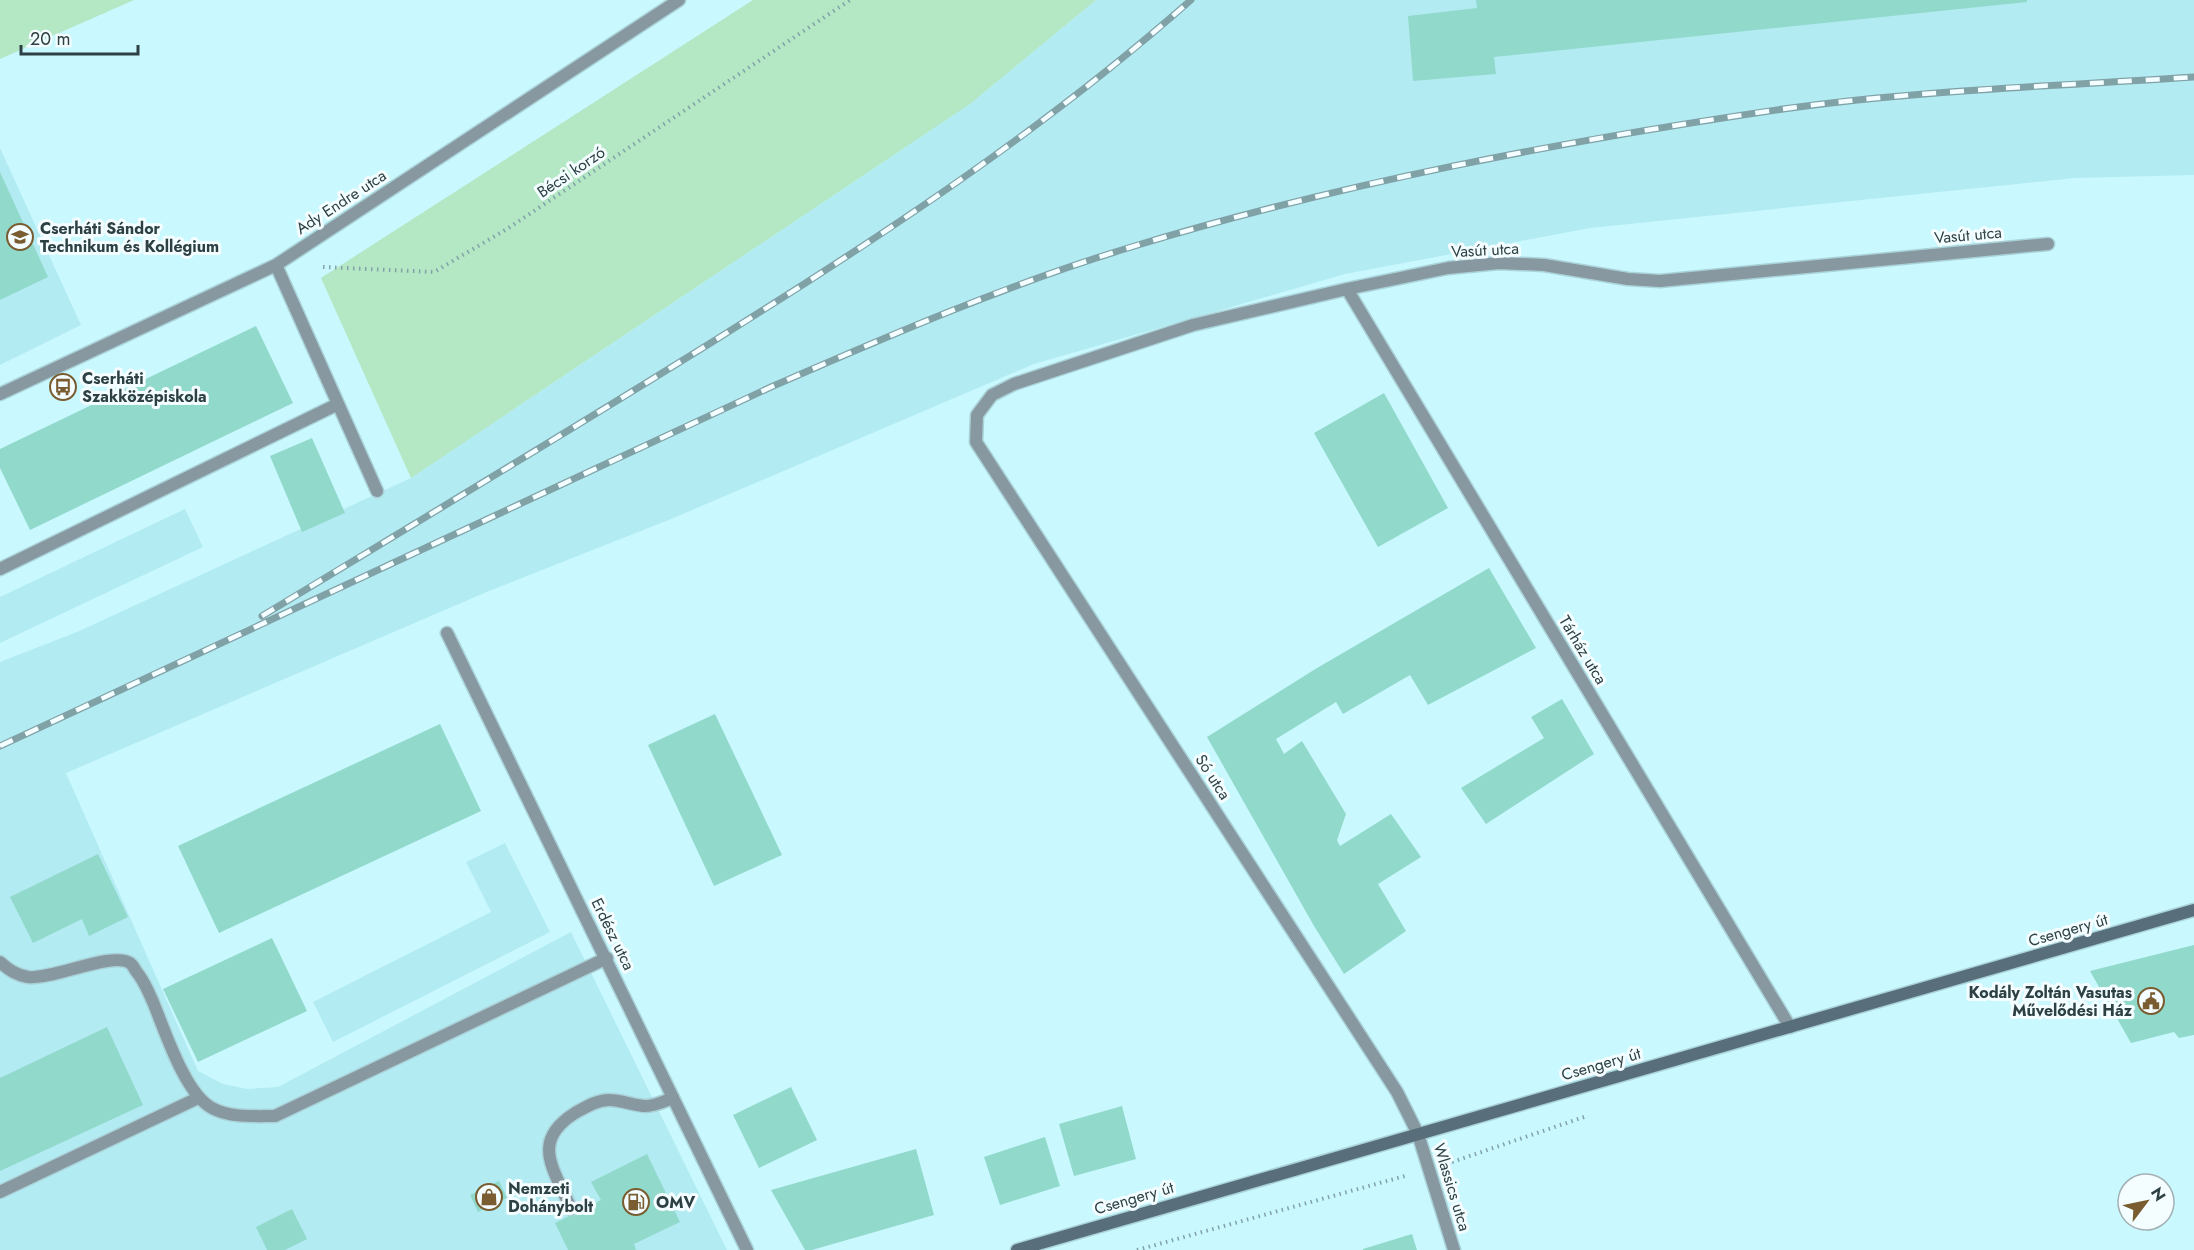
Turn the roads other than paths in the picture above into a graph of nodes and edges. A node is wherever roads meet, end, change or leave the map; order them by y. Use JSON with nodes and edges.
{"nodes":[{"id":1,"x":679,"y":0,"type":"edge"},
{"id":2,"x":2048,"y":244,"type":"dead end"},
{"id":3,"x":276,"y":265,"type":"junction"},
{"id":4,"x":1347,"y":289,"type":"junction"},
{"id":5,"x":0,"y":394,"type":"edge"},
{"id":6,"x":338,"y":404,"type":"junction"},
{"id":7,"x":976,"y":442,"type":"joint"},
{"id":8,"x":377,"y":491,"type":"dead end"},
{"id":9,"x":0,"y":568,"type":"edge"},
{"id":10,"x":447,"y":633,"type":"dead end"},
{"id":11,"x":2194,"y":910,"type":"edge"},
{"id":12,"x":607,"y":958,"type":"junction"},
{"id":13,"x":0,"y":962,"type":"edge"},
{"id":14,"x":1790,"y":1027,"type":"junction"},
{"id":15,"x":198,"y":1098,"type":"junction"},
{"id":16,"x":673,"y":1098,"type":"junction"},
{"id":17,"x":1418,"y":1134,"type":"junction"},
{"id":18,"x":0,"y":1192,"type":"edge"},
{"id":19,"x":572,"y":1209,"type":"dead end"},
{"id":20,"x":747,"y":1250,"type":"edge"},
{"id":21,"x":1017,"y":1250,"type":"edge"},
{"id":22,"x":1454,"y":1250,"type":"edge"}],
"edges":[{"from":1,"to":3,"type":"street","name":"Ady Endre utca"},
{"from":2,"to":4,"type":"street","name":"Vasút utca"},
{"from":3,"to":5,"type":"street","name":"Ady Endre utca"},
{"from":3,"to":6,"type":"street"},
{"from":4,"to":7,"type":"street","name":"Vasút utca"},
{"from":4,"to":14,"type":"street","name":"Tárház utca"},
{"from":6,"to":8,"type":"street"},
{"from":6,"to":9,"type":"street"},
{"from":7,"to":17,"type":"street","name":"Só utca"},
{"from":10,"to":12,"type":"street","name":"Erdész utca"},
{"from":11,"to":14,"type":"main road","name":"Csengery út"},
{"from":12,"to":15,"type":"street"},
{"from":12,"to":16,"type":"street","name":"Erdész utca"},
{"from":13,"to":15,"type":"street"},
{"from":14,"to":17,"type":"main road","name":"Csengery út"},
{"from":15,"to":18,"type":"street"},
{"from":16,"to":19,"type":"street"},
{"from":16,"to":20,"type":"street","name":"Erdész utca"},
{"from":17,"to":21,"type":"main road","name":"Csengery út"},
{"from":17,"to":22,"type":"street","name":"Wlassics utca"}]}
